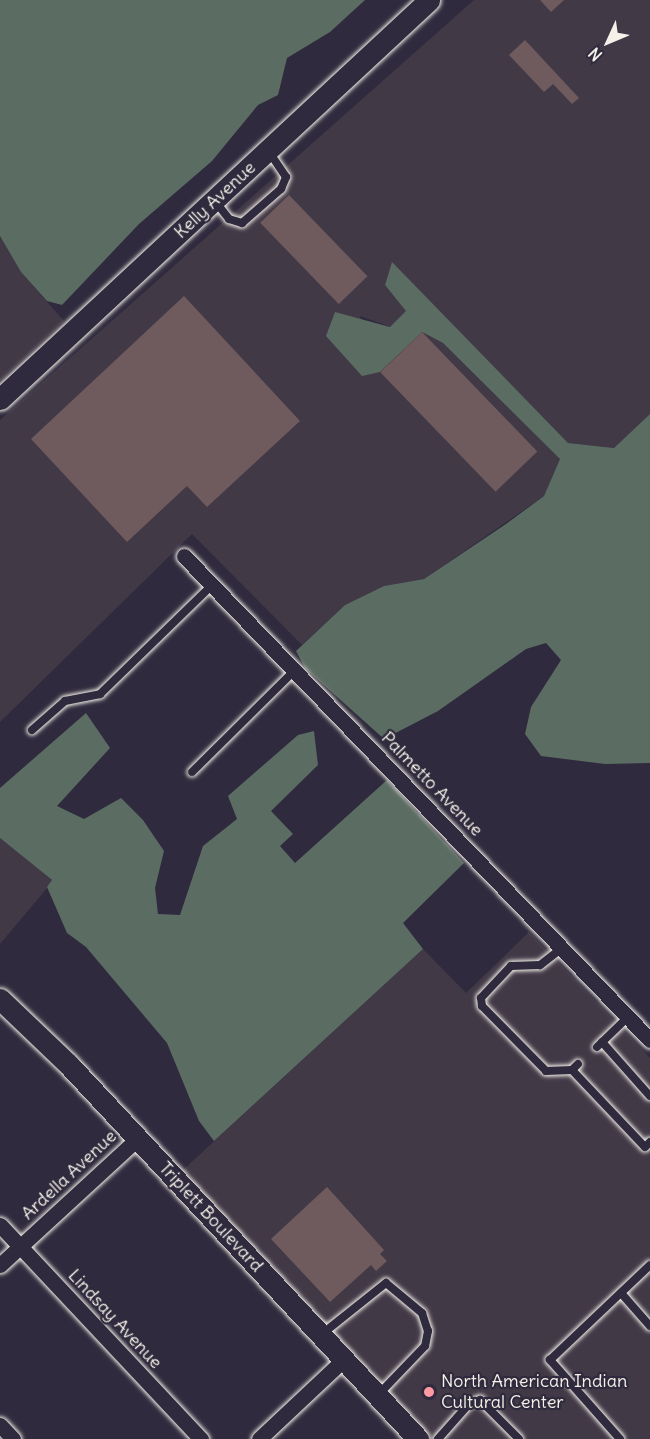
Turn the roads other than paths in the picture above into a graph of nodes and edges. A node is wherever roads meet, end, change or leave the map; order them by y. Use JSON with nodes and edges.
{"nodes":[{"id":1,"x":429,"y":0,"type":"edge"},
{"id":2,"x":268,"y":150,"type":"junction"},
{"id":3,"x":214,"y":200,"type":"junction"},
{"id":4,"x":0,"y":399,"type":"edge"},
{"id":5,"x":184,"y":556,"type":"dead end"},
{"id":6,"x":213,"y":584,"type":"junction"},
{"id":7,"x":295,"y":670,"type":"junction"},
{"id":8,"x":32,"y":730,"type":"dead end"},
{"id":9,"x":192,"y":772,"type":"dead end"},
{"id":10,"x":562,"y":948,"type":"junction"},
{"id":11,"x":0,"y":999,"type":"edge"},
{"id":12,"x":628,"y":1017,"type":"junction"},
{"id":13,"x":650,"y":1040,"type":"edge"},
{"id":14,"x":650,"y":1096,"type":"edge"},
{"id":15,"x":138,"y":1138,"type":"junction"},
{"id":16,"x":650,"y":1142,"type":"edge"},
{"id":17,"x":0,"y":1225,"type":"edge"},
{"id":18,"x":20,"y":1246,"type":"junction"},
{"id":19,"x":0,"y":1265,"type":"edge"},
{"id":20,"x":650,"y":1265,"type":"edge"},
{"id":21,"x":621,"y":1293,"type":"junction"},
{"id":22,"x":650,"y":1326,"type":"edge"},
{"id":23,"x":321,"y":1335,"type":"junction"},
{"id":24,"x":343,"y":1360,"type":"junction"},
{"id":25,"x":378,"y":1395,"type":"junction"},
{"id":26,"x":0,"y":1425,"type":"edge"},
{"id":27,"x":13,"y":1439,"type":"edge"},
{"id":28,"x":201,"y":1439,"type":"edge"},
{"id":29,"x":259,"y":1439,"type":"edge"},
{"id":30,"x":418,"y":1439,"type":"edge"},
{"id":31,"x":438,"y":1439,"type":"edge"},
{"id":32,"x":519,"y":1439,"type":"edge"},
{"id":33,"x":620,"y":1439,"type":"edge"}],
"edges":[{"from":1,"to":2,"type":"main road","name":"Kelly Avenue"},
{"from":2,"to":3,"type":"main road","name":"Kelly Avenue"},
{"from":2,"to":3,"type":"lane"},
{"from":3,"to":4,"type":"main road","name":"Kelly Avenue"},
{"from":5,"to":6,"type":"street","name":"Palmetto Avenue"},
{"from":6,"to":7,"type":"street","name":"Palmetto Avenue"},
{"from":6,"to":8,"type":"lane"},
{"from":7,"to":9,"type":"lane"},
{"from":7,"to":10,"type":"street","name":"Palmetto Avenue"},
{"from":10,"to":12,"type":"street","name":"Palmetto Avenue"},
{"from":10,"to":16,"type":"lane"},
{"from":11,"to":15,"type":"main road","name":"Triplett Boulevard"},
{"from":12,"to":13,"type":"street","name":"Palmetto Avenue"},
{"from":12,"to":14,"type":"lane"},
{"from":15,"to":18,"type":"street","name":"Ardella Avenue"},
{"from":15,"to":23,"type":"main road","name":"Triplett Boulevard"},
{"from":17,"to":18,"type":"street","name":"Lindsay Avenue"},
{"from":18,"to":19,"type":"street","name":"Ardella Avenue"},
{"from":18,"to":28,"type":"street","name":"Lindsay Avenue"},
{"from":20,"to":21,"type":"lane"},
{"from":21,"to":22,"type":"lane"},
{"from":21,"to":33,"type":"lane"},
{"from":23,"to":24,"type":"main road","name":"Triplett Boulevard"},
{"from":23,"to":25,"type":"lane"},
{"from":24,"to":25,"type":"main road","name":"Triplett Boulevard"},
{"from":24,"to":29,"type":"street"},
{"from":25,"to":30,"type":"main road","name":"Triplett Boulevard"},
{"from":26,"to":27,"type":"street"},
{"from":31,"to":32,"type":"lane"}]}
